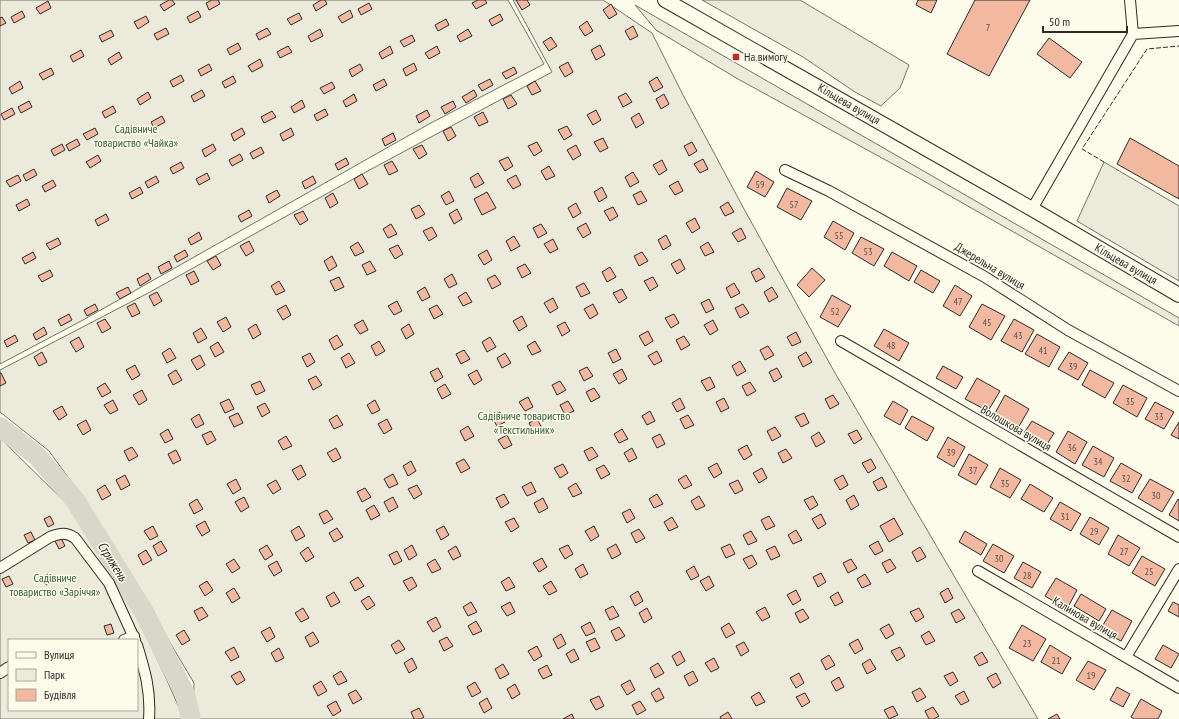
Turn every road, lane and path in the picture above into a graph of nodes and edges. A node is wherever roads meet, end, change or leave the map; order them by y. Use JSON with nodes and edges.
{"nodes":[{"id":1,"x":665,"y":0,"type":"edge"},
{"id":2,"x":1130,"y":0,"type":"edge"},
{"id":3,"x":1179,"y":31,"type":"edge"},
{"id":4,"x":1133,"y":34,"type":"junction"},
{"id":5,"x":785,"y":170,"type":"dead end"},
{"id":6,"x":1032,"y":209,"type":"junction"},
{"id":7,"x":1179,"y":295,"type":"edge"},
{"id":8,"x":841,"y":341,"type":"dead end"},
{"id":9,"x":1179,"y":391,"type":"edge"},
{"id":10,"x":1179,"y":538,"type":"edge"},
{"id":11,"x":0,"y":568,"type":"edge"},
{"id":12,"x":1179,"y":569,"type":"edge"},
{"id":13,"x":978,"y":571,"type":"dead end"},
{"id":14,"x":136,"y":639,"type":"edge"},
{"id":15,"x":138,"y":647,"type":"edge"},
{"id":16,"x":1126,"y":657,"type":"junction"},
{"id":17,"x":1179,"y":688,"type":"edge"},
{"id":18,"x":149,"y":719,"type":"edge"}],
"edges":[{"from":1,"to":6,"type":"main road","name":"Кільцева вулиця"},
{"from":2,"to":4,"type":"street"},
{"from":3,"to":4,"type":"street"},
{"from":4,"to":6,"type":"street"},
{"from":5,"to":9,"type":"street","name":"Джерельна вулиця"},
{"from":6,"to":7,"type":"main road","name":"Кільцева вулиця"},
{"from":8,"to":10,"type":"street","name":"Волошкова вулиця"},
{"from":11,"to":14,"type":"street"},
{"from":12,"to":16,"type":"street"},
{"from":13,"to":16,"type":"street","name":"Калинова вулиця"},
{"from":15,"to":18,"type":"street"},
{"from":16,"to":17,"type":"street","name":"Калинова вулиця"}]}
